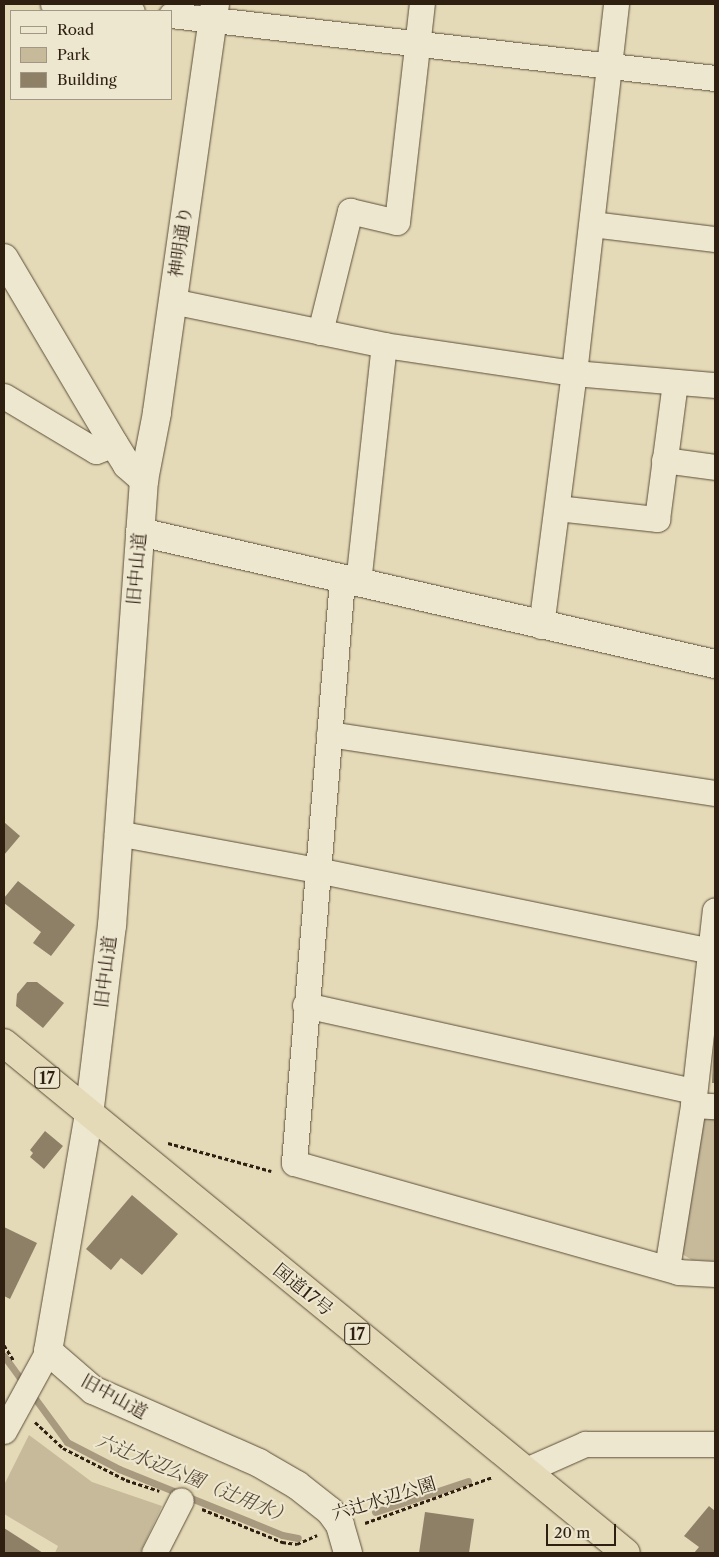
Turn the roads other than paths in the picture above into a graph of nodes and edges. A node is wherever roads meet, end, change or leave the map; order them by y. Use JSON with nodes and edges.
{"nodes":[{"id":1,"x":53,"y":4,"type":"edge"},
{"id":2,"x":422,"y":4,"type":"edge"},
{"id":3,"x":616,"y":4,"type":"edge"},
{"id":4,"x":121,"y":10,"type":"edge"},
{"id":5,"x":214,"y":11,"type":"edge"},
{"id":6,"x":172,"y":15,"type":"edge"},
{"id":7,"x":418,"y":42,"type":"junction"},
{"id":8,"x":610,"y":66,"type":"junction"},
{"id":9,"x":715,"y":78,"type":"edge"},
{"id":10,"x":592,"y":224,"type":"junction"},
{"id":11,"x":715,"y":238,"type":"edge"},
{"id":12,"x":4,"y":258,"type":"edge"},
{"id":13,"x":172,"y":301,"type":"junction"},
{"id":14,"x":320,"y":332,"type":"junction"},
{"id":15,"x":384,"y":344,"type":"junction"},
{"id":16,"x":574,"y":373,"type":"junction"},
{"id":17,"x":675,"y":382,"type":"junction"},
{"id":18,"x":715,"y":385,"type":"edge"},
{"id":19,"x":4,"y":396,"type":"edge"},
{"id":20,"x":114,"y":444,"type":"junction"},
{"id":21,"x":664,"y":460,"type":"junction"},
{"id":22,"x":715,"y":467,"type":"edge"},
{"id":23,"x":144,"y":480,"type":"junction"},
{"id":24,"x":556,"y":508,"type":"junction"},
{"id":25,"x":140,"y":532,"type":"junction"},
{"id":26,"x":350,"y":581,"type":"junction"},
{"id":27,"x":541,"y":626,"type":"junction"},
{"id":28,"x":715,"y":664,"type":"edge"},
{"id":29,"x":328,"y":734,"type":"junction"},
{"id":30,"x":715,"y":793,"type":"edge"},
{"id":31,"x":117,"y":833,"type":"junction"},
{"id":32,"x":317,"y":870,"type":"junction"},
{"id":33,"x":715,"y":910,"type":"edge"},
{"id":34,"x":713,"y":952,"type":"edge"},
{"id":35,"x":305,"y":1004,"type":"junction"},
{"id":36,"x":4,"y":1043,"type":"edge"},
{"id":37,"x":701,"y":1101,"type":"edge"},
{"id":38,"x":89,"y":1114,"type":"junction"},
{"id":39,"x":667,"y":1268,"type":"junction"},
{"id":40,"x":715,"y":1274,"type":"edge"},
{"id":41,"x":48,"y":1351,"type":"junction"},
{"id":42,"x":4,"y":1431,"type":"edge"},
{"id":43,"x":715,"y":1444,"type":"edge"},
{"id":44,"x":524,"y":1471,"type":"junction"},
{"id":45,"x":180,"y":1500,"type":"road end"},
{"id":46,"x":154,"y":1553,"type":"edge"},
{"id":47,"x":348,"y":1553,"type":"edge"},
{"id":48,"x":626,"y":1553,"type":"edge"}],
"edges":[{"from":1,"to":4,"type":"street"},
{"from":2,"to":7,"type":"street"},
{"from":3,"to":8,"type":"street"},
{"from":5,"to":6,"type":"street"},
{"from":5,"to":7,"type":"street"},
{"from":5,"to":13,"type":"street","name":"神明通り"},
{"from":7,"to":8,"type":"street"},
{"from":7,"to":14,"type":"street"},
{"from":8,"to":9,"type":"street"},
{"from":8,"to":10,"type":"street"},
{"from":10,"to":11,"type":"street"},
{"from":10,"to":16,"type":"street"},
{"from":12,"to":20,"type":"street"},
{"from":13,"to":14,"type":"street"},
{"from":13,"to":23,"type":"street","name":"神明通り"},
{"from":14,"to":15,"type":"street"},
{"from":15,"to":16,"type":"street"},
{"from":15,"to":26,"type":"street"},
{"from":16,"to":17,"type":"street"},
{"from":16,"to":24,"type":"street"},
{"from":17,"to":18,"type":"street"},
{"from":17,"to":21,"type":"street"},
{"from":19,"to":20,"type":"street"},
{"from":20,"to":23,"type":"street"},
{"from":21,"to":22,"type":"street"},
{"from":21,"to":24,"type":"street"},
{"from":23,"to":25,"type":"street","name":"旧中山道"},
{"from":24,"to":27,"type":"street"},
{"from":25,"to":26,"type":"street"},
{"from":25,"to":31,"type":"street","name":"旧中山道"},
{"from":26,"to":27,"type":"street"},
{"from":26,"to":29,"type":"street"},
{"from":27,"to":28,"type":"street"},
{"from":29,"to":30,"type":"street"},
{"from":29,"to":32,"type":"street"},
{"from":31,"to":32,"type":"street"},
{"from":31,"to":38,"type":"street","name":"旧中山道"},
{"from":32,"to":34,"type":"street"},
{"from":32,"to":35,"type":"street"},
{"from":33,"to":34,"type":"street"},
{"from":34,"to":37,"type":"street"},
{"from":35,"to":37,"type":"street"},
{"from":35,"to":39,"type":"street"},
{"from":36,"to":38,"type":"highway","name":"国道17号","number":"17"},
{"from":37,"to":39,"type":"street"},
{"from":38,"to":41,"type":"street","name":"旧中山道"},
{"from":38,"to":44,"type":"highway","name":"国道17号","number":"17"},
{"from":39,"to":40,"type":"street"},
{"from":41,"to":42,"type":"street"},
{"from":41,"to":47,"type":"street","name":"旧中山道"},
{"from":43,"to":44,"type":"street"},
{"from":44,"to":48,"type":"highway","name":"国道17号","number":"17"},
{"from":45,"to":46,"type":"street"}]}
